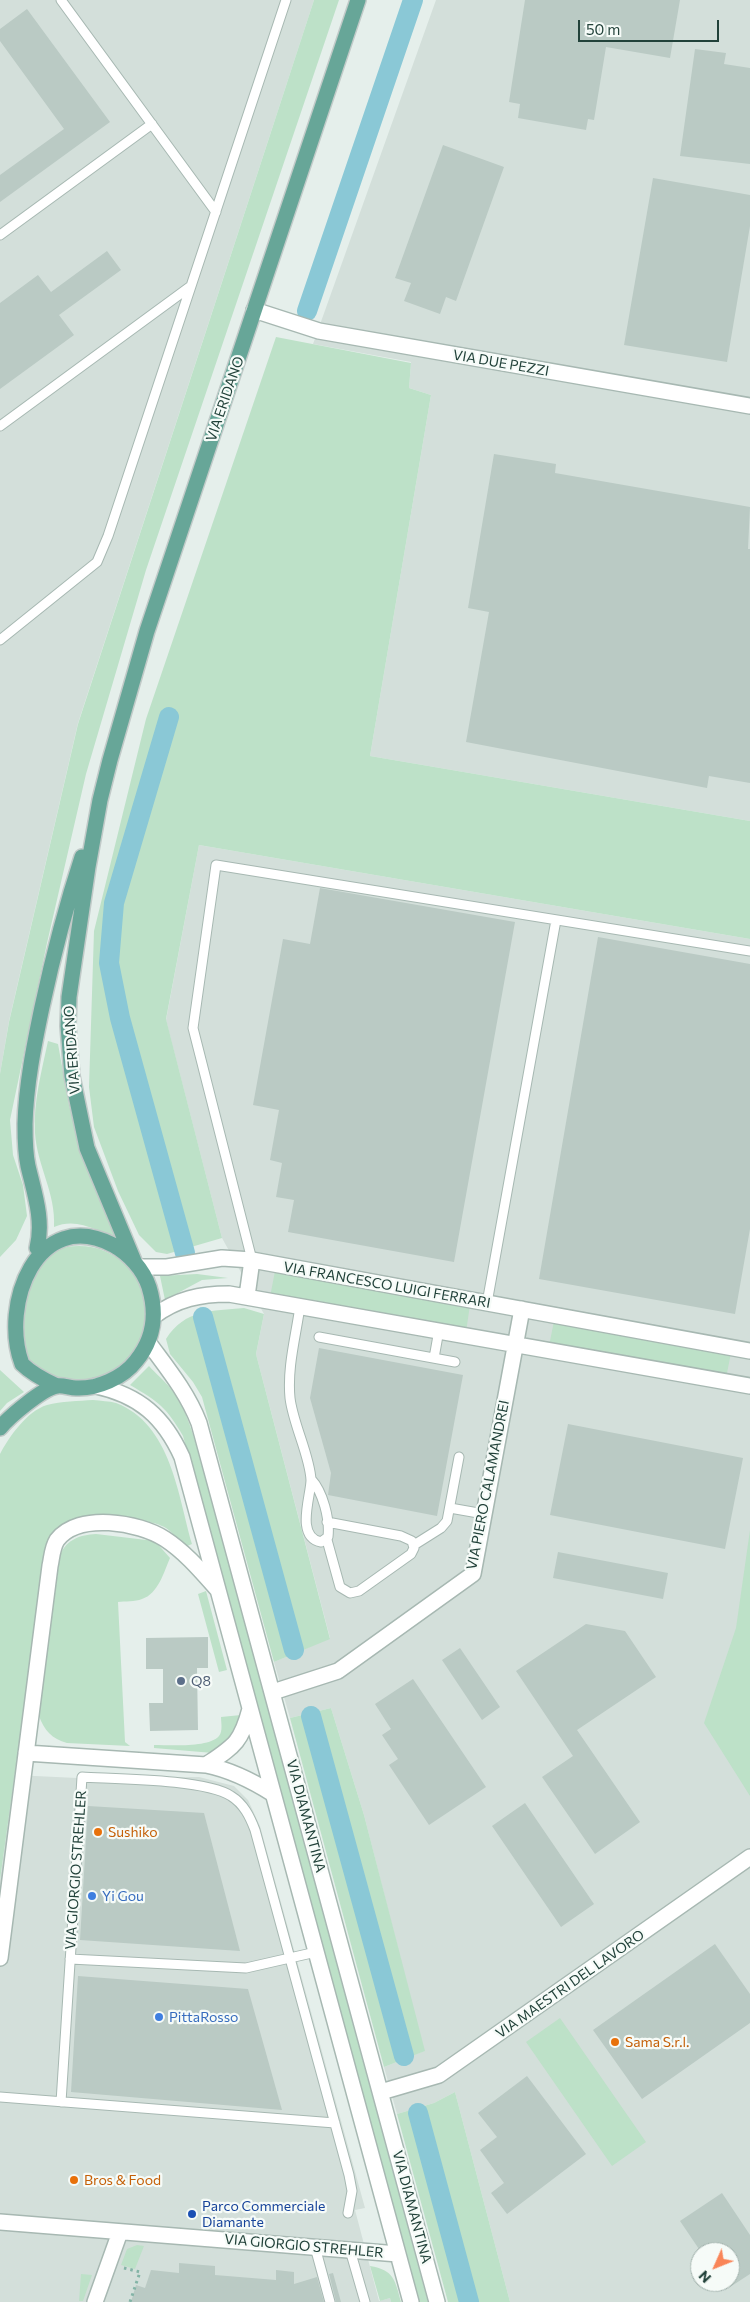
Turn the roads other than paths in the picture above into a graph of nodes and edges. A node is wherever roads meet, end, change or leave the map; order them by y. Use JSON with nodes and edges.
{"nodes":[{"id":1,"x":61,"y":0,"type":"edge"},
{"id":2,"x":286,"y":0,"type":"edge"},
{"id":3,"x":358,"y":0,"type":"edge"},
{"id":4,"x":152,"y":124,"type":"junction"},
{"id":5,"x":216,"y":212,"type":"junction"},
{"id":6,"x":0,"y":235,"type":"edge"},
{"id":7,"x":191,"y":286,"type":"junction"},
{"id":8,"x":254,"y":310,"type":"junction"},
{"id":9,"x":750,"y":406,"type":"edge"},
{"id":10,"x":0,"y":426,"type":"edge"},
{"id":11,"x":0,"y":640,"type":"edge"},
{"id":12,"x":100,"y":800,"type":"junction"},
{"id":13,"x":556,"y":920,"type":"junction"},
{"id":14,"x":750,"y":951,"type":"edge"},
{"id":15,"x":37,"y":1248,"type":"junction"},
{"id":16,"x":252,"y":1260,"type":"junction"},
{"id":17,"x":136,"y":1264,"type":"junction"},
{"id":18,"x":6,"y":1288,"type":"dead end"},
{"id":19,"x":247,"y":1296,"type":"junction"},
{"id":20,"x":487,"y":1303,"type":"junction"},
{"id":21,"x":300,"y":1306,"type":"junction"},
{"id":22,"x":2,"y":1310,"type":"dead end"},
{"id":23,"x":522,"y":1310,"type":"junction"},
{"id":24,"x":154,"y":1316,"type":"junction"},
{"id":25,"x":439,"y":1330,"type":"junction"},
{"id":26,"x":319,"y":1337,"type":"dead end"},
{"id":27,"x":148,"y":1342,"type":"junction"},
{"id":28,"x":516,"y":1344,"type":"junction"},
{"id":29,"x":750,"y":1351,"type":"edge"},
{"id":30,"x":434,"y":1358,"type":"junction"},
{"id":31,"x":455,"y":1362,"type":"dead end"},
{"id":32,"x":57,"y":1386,"type":"junction"},
{"id":33,"x":96,"y":1386,"type":"junction"},
{"id":34,"x":750,"y":1386,"type":"edge"},
{"id":35,"x":0,"y":1428,"type":"edge"},
{"id":36,"x":458,"y":1456,"type":"dead end"},
{"id":37,"x":311,"y":1479,"type":"junction"},
{"id":38,"x":450,"y":1508,"type":"junction"},
{"id":39,"x":484,"y":1514,"type":"junction"},
{"id":40,"x":328,"y":1522,"type":"junction"},
{"id":41,"x":327,"y":1540,"type":"junction"},
{"id":42,"x":414,"y":1544,"type":"junction"},
{"id":43,"x":218,"y":1590,"type":"junction"},
{"id":44,"x":273,"y":1692,"type":"junction"},
{"id":45,"x":250,"y":1707,"type":"junction"},
{"id":46,"x":26,"y":1753,"type":"junction"},
{"id":47,"x":206,"y":1765,"type":"junction"},
{"id":48,"x":274,"y":1794,"type":"junction"},
{"id":49,"x":750,"y":1857,"type":"edge"},
{"id":50,"x":316,"y":1952,"type":"junction"},
{"id":51,"x":290,"y":1957,"type":"junction"},
{"id":52,"x":0,"y":1958,"type":"edge"},
{"id":53,"x":70,"y":1959,"type":"junction"},
{"id":54,"x":381,"y":2092,"type":"junction"},
{"id":55,"x":0,"y":2097,"type":"edge"},
{"id":56,"x":61,"y":2102,"type":"junction"},
{"id":57,"x":335,"y":2123,"type":"junction"},
{"id":58,"x":348,"y":2213,"type":"dead end"},
{"id":59,"x":0,"y":2222,"type":"edge"},
{"id":60,"x":120,"y":2232,"type":"junction"},
{"id":61,"x":315,"y":2247,"type":"junction"},
{"id":62,"x":350,"y":2250,"type":"junction"},
{"id":63,"x":398,"y":2254,"type":"junction"},
{"id":64,"x":95,"y":2302,"type":"edge"},
{"id":65,"x":330,"y":2302,"type":"edge"},
{"id":66,"x":365,"y":2302,"type":"edge"},
{"id":67,"x":411,"y":2302,"type":"edge"},
{"id":68,"x":437,"y":2302,"type":"edge"}],
"edges":[{"from":1,"to":4,"type":"lane"},
{"from":2,"to":5,"type":"lane"},
{"from":3,"to":8,"type":"main road","name":"VIA ERIDANO"},
{"from":4,"to":5,"type":"lane"},
{"from":4,"to":6,"type":"lane"},
{"from":5,"to":7,"type":"lane"},
{"from":7,"to":10,"type":"lane"},
{"from":7,"to":11,"type":"lane"},
{"from":8,"to":9,"type":"street","name":"VIA DUE PEZZI"},
{"from":8,"to":12,"type":"main road","name":"VIA ERIDANO"},
{"from":12,"to":15,"type":"main road","name":"VIA ERIDANO"},
{"from":12,"to":17,"type":"main road","name":"VIA ERIDANO"},
{"from":13,"to":14,"type":"lane"},
{"from":13,"to":16,"type":"lane"},
{"from":13,"to":20,"type":"lane"},
{"from":15,"to":17,"type":"main road","name":"VIA ERIDANO"},
{"from":15,"to":18,"type":"main road","name":"VIA ERIDANO"},
{"from":16,"to":17,"type":"street","name":"VIA FRANCESCO LUIGI FERRARI"},
{"from":16,"to":19,"type":"street"},
{"from":16,"to":20,"type":"street","name":"VIA FRANCESCO LUIGI FERRARI"},
{"from":17,"to":24,"type":"main road","name":"VIA ERIDANO"},
{"from":19,"to":21,"type":"street"},
{"from":19,"to":24,"type":"street"},
{"from":20,"to":23,"type":"street","name":"VIA FRANCESCO LUIGI FERRARI"},
{"from":21,"to":25,"type":"street"},
{"from":21,"to":37,"type":"lane"},
{"from":22,"to":32,"type":"main road","name":"VIA ERIDANO"},
{"from":23,"to":28,"type":"street"},
{"from":23,"to":29,"type":"street","name":"VIA FRANCESCO LUIGI FERRARI"},
{"from":24,"to":27,"type":"main road","name":"VIA ERIDANO"},
{"from":25,"to":28,"type":"street"},
{"from":25,"to":30,"type":"lane"},
{"from":26,"to":30,"type":"lane"},
{"from":27,"to":33,"type":"main road","name":"VIA ERIDANO"},
{"from":27,"to":44,"type":"street","name":"VIA DIAMANTINA"},
{"from":28,"to":34,"type":"street"},
{"from":28,"to":39,"type":"street","name":"VIA PIERO CALAMANDREI"},
{"from":30,"to":31,"type":"lane"},
{"from":32,"to":33,"type":"main road","name":"VIA ERIDANO"},
{"from":32,"to":35,"type":"main road"},
{"from":33,"to":43,"type":"street","name":"VIA DIAMANTINA"},
{"from":36,"to":38,"type":"lane"},
{"from":37,"to":40,"type":"lane"},
{"from":37,"to":41,"type":"lane"},
{"from":38,"to":39,"type":"lane"},
{"from":38,"to":42,"type":"lane"},
{"from":39,"to":44,"type":"street","name":"VIA PIERO CALAMANDREI"},
{"from":40,"to":41,"type":"lane"},
{"from":40,"to":42,"type":"lane"},
{"from":41,"to":42,"type":"lane"},
{"from":43,"to":45,"type":"street","name":"VIA DIAMANTINA"},
{"from":43,"to":46,"type":"street"},
{"from":44,"to":54,"type":"street","name":"VIA DIAMANTINA"},
{"from":45,"to":47,"type":"street"},
{"from":45,"to":48,"type":"street","name":"VIA DIAMANTINA"},
{"from":46,"to":47,"type":"street"},
{"from":46,"to":52,"type":"street"},
{"from":47,"to":48,"type":"street"},
{"from":48,"to":50,"type":"street","name":"VIA DIAMANTINA"},
{"from":49,"to":54,"type":"street","name":"VIA MAESTRI DEL LAVORO"},
{"from":50,"to":51,"type":"lane","name":"VIA GIORGIO STREHLER"},
{"from":50,"to":63,"type":"street","name":"VIA DIAMANTINA"},
{"from":51,"to":53,"type":"lane","name":"VIA GIORGIO STREHLER"},
{"from":51,"to":53,"type":"lane","name":"VIA GIORGIO STREHLER"},
{"from":51,"to":57,"type":"lane","name":"VIA GIORGIO STREHLER"},
{"from":53,"to":56,"type":"lane","name":"VIA GIORGIO STREHLER"},
{"from":54,"to":68,"type":"street","name":"VIA DIAMANTINA"},
{"from":55,"to":56,"type":"lane"},
{"from":56,"to":57,"type":"lane"},
{"from":57,"to":58,"type":"lane","name":"VIA GIORGIO STREHLER"},
{"from":59,"to":60,"type":"street","name":"VIA GIORGIO STREHLER"},
{"from":60,"to":61,"type":"street","name":"VIA GIORGIO STREHLER"},
{"from":60,"to":64,"type":"street"},
{"from":61,"to":62,"type":"street","name":"VIA GIORGIO STREHLER"},
{"from":61,"to":65,"type":"lane"},
{"from":62,"to":63,"type":"street","name":"VIA GIORGIO STREHLER"},
{"from":62,"to":66,"type":"lane"},
{"from":63,"to":67,"type":"street","name":"VIA DIAMANTINA"}]}
